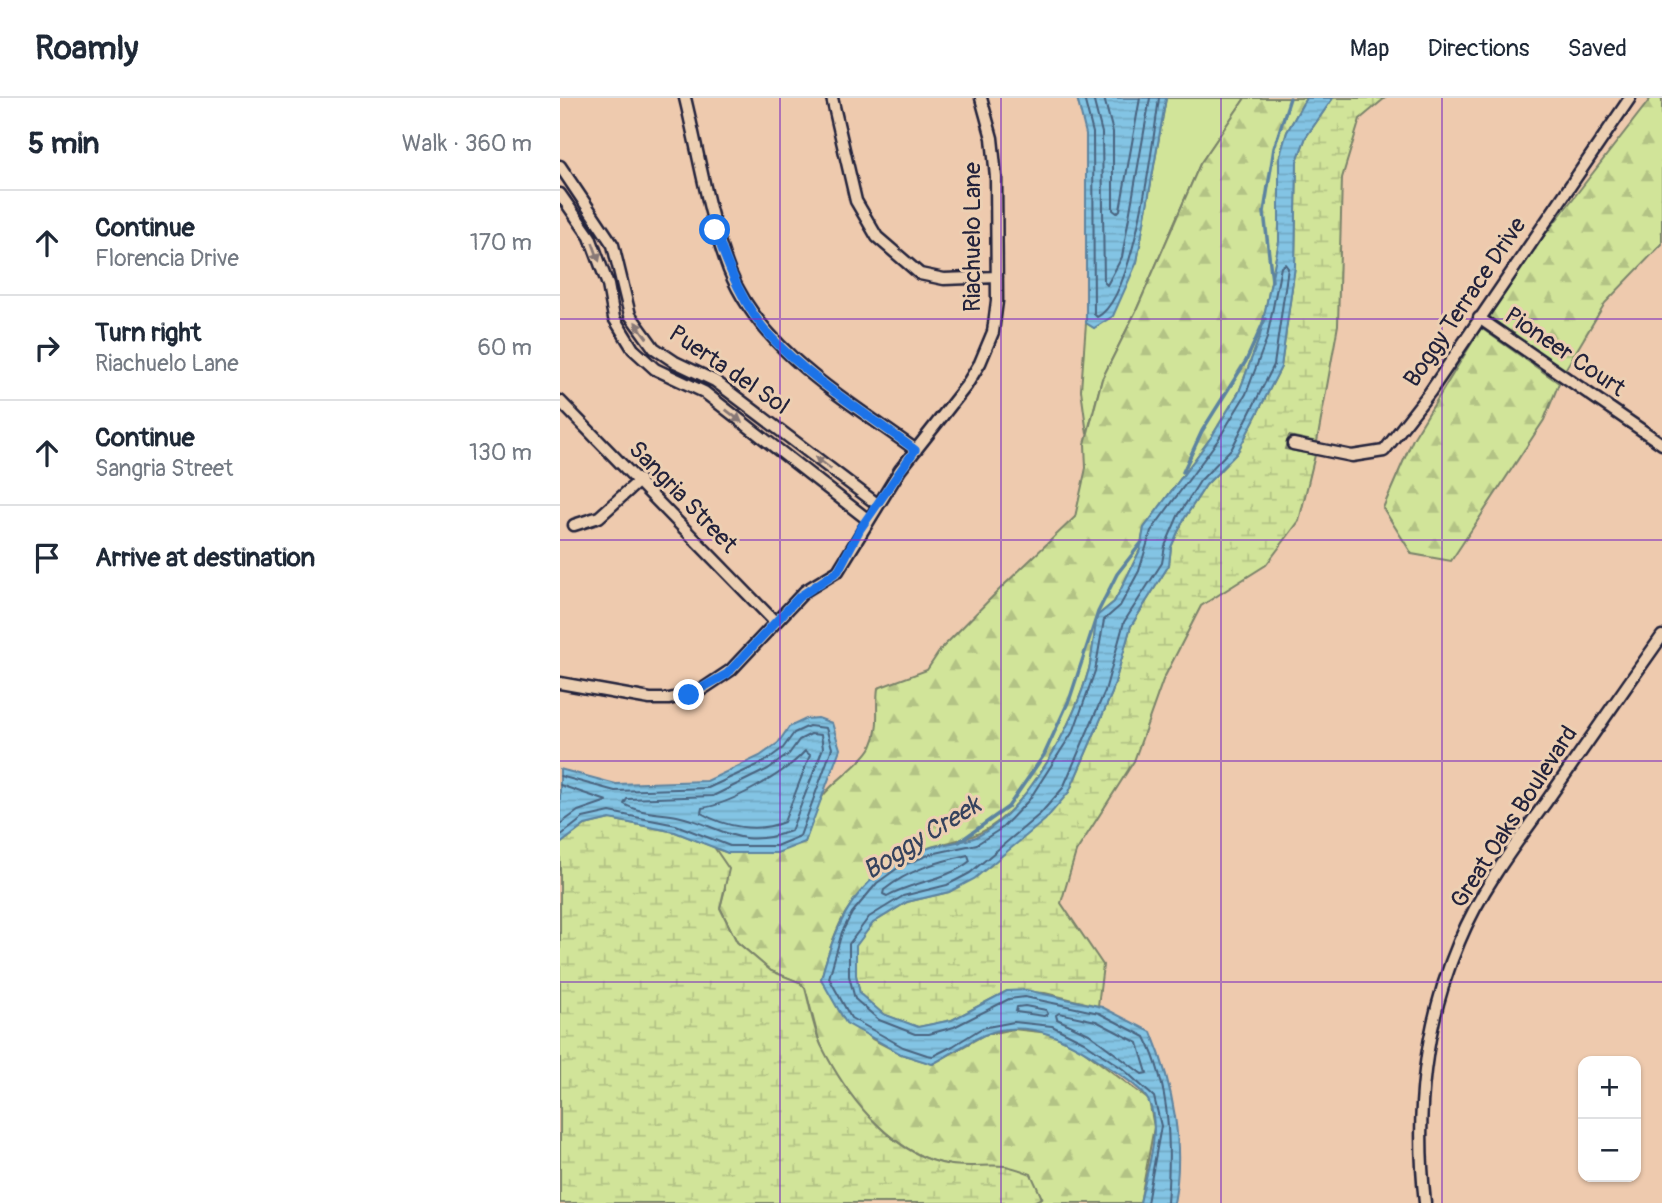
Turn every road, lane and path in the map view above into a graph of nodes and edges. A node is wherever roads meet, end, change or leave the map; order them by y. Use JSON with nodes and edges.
{"nodes":[{"id":1,"x":685,"y":98,"type":"edge"},
{"id":2,"x":832,"y":98,"type":"edge"},
{"id":3,"x":981,"y":98,"type":"edge"},
{"id":4,"x":1630,"y":98,"type":"edge"},
{"id":5,"x":560,"y":166,"type":"edge"},
{"id":6,"x":560,"y":194,"type":"edge"},
{"id":7,"x":997,"y":277,"type":"junction"},
{"id":8,"x":1479,"y":318,"type":"junction"},
{"id":9,"x":560,"y":401,"type":"edge"},
{"id":10,"x":1293,"y":444,"type":"dead end"},
{"id":11,"x":1662,"y":444,"type":"edge"},
{"id":12,"x":915,"y":450,"type":"junction"},
{"id":13,"x":640,"y":480,"type":"junction"},
{"id":14,"x":877,"y":504,"type":"junction"},
{"id":15,"x":867,"y":519,"type":"junction"},
{"id":16,"x":574,"y":525,"type":"dead end"},
{"id":17,"x":775,"y":622,"type":"junction"},
{"id":18,"x":1662,"y":636,"type":"edge"},
{"id":19,"x":560,"y":682,"type":"edge"},
{"id":20,"x":1424,"y":1203,"type":"edge"}],
"edges":[{"from":1,"to":12,"type":"street"},
{"from":2,"to":7,"type":"street"},
{"from":3,"to":7,"type":"street","name":"Riachuelo Lane"},
{"from":4,"to":8,"type":"street","name":"Boggy Terrace Drive"},
{"from":14,"to":5,"type":"street","name":"Puerta del Sol","one_way":true},
{"from":6,"to":15,"type":"street","name":"Puerta del Sol","one_way":true},
{"from":7,"to":12,"type":"street","name":"Riachuelo Lane"},
{"from":8,"to":10,"type":"street","name":"Boggy Terrace Drive"},
{"from":8,"to":11,"type":"street","name":"Pioneer Court"},
{"from":9,"to":13,"type":"street","name":"Sangria Street"},
{"from":12,"to":14,"type":"street","name":"Riachuelo Lane"},
{"from":13,"to":16,"type":"street"},
{"from":13,"to":17,"type":"street","name":"Sangria Street"},
{"from":14,"to":15,"type":"street","name":"Riachuelo Lane"},
{"from":15,"to":17,"type":"street","name":"Riachuelo Lane"},
{"from":17,"to":19,"type":"street"},
{"from":18,"to":20,"type":"street","name":"Great Oaks Boulevard"}]}
